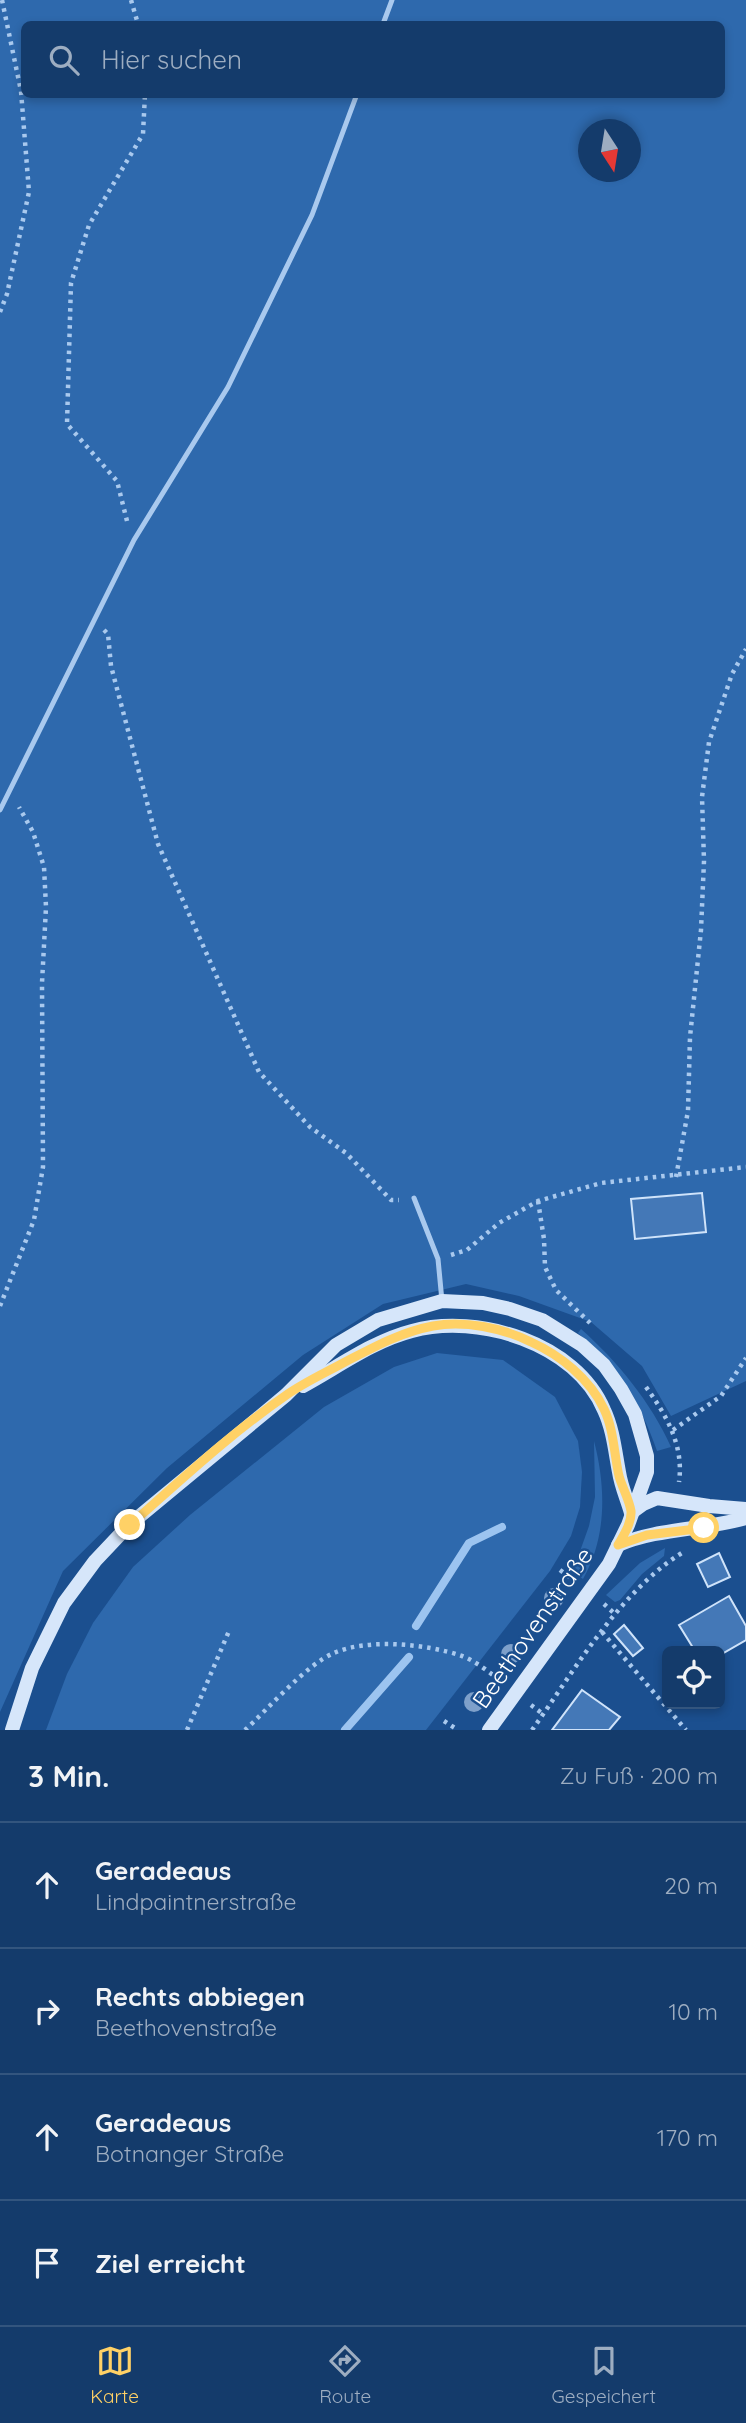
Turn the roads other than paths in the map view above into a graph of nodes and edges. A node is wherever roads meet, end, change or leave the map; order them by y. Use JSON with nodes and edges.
{"nodes":[{"id":1,"x":392,"y":0,"type":"edge"},
{"id":2,"x":384,"y":21,"type":"edge"},
{"id":3,"x":356,"y":98,"type":"edge"},
{"id":4,"x":0,"y":810,"type":"edge"},
{"id":5,"x":414,"y":1198,"type":"road end"},
{"id":6,"x":442,"y":1301,"type":"junction"},
{"id":7,"x":286,"y":1395,"type":"junction"},
{"id":8,"x":645,"y":1476,"type":"junction"},
{"id":9,"x":657,"y":1498,"type":"junction"},
{"id":10,"x":746,"y":1509,"type":"edge"},
{"id":11,"x":631,"y":1513,"type":"junction"},
{"id":12,"x":746,"y":1518,"type":"edge"},
{"id":13,"x":618,"y":1545,"type":"junction"},
{"id":14,"x":12,"y":1730,"type":"edge"},
{"id":15,"x":489,"y":1730,"type":"edge"}],
"edges":[{"from":1,"to":2,"type":"lane"},
{"from":3,"to":4,"type":"lane"},
{"from":5,"to":6,"type":"lane"},
{"from":6,"to":7,"type":"main road"},
{"from":6,"to":8,"type":"main road"},
{"from":7,"to":11,"type":"main road"},
{"from":7,"to":14,"type":"main road"},
{"from":8,"to":9,"type":"main road"},
{"from":8,"to":11,"type":"main road","name":"Beethovenstraße"},
{"from":9,"to":10,"type":"main road"},
{"from":9,"to":11,"type":"main road"},
{"from":11,"to":13,"type":"main road","name":"Beethovenstraße"},
{"from":12,"to":13,"type":"main road"},
{"from":13,"to":15,"type":"main road","name":"Beethovenstraße"}]}
